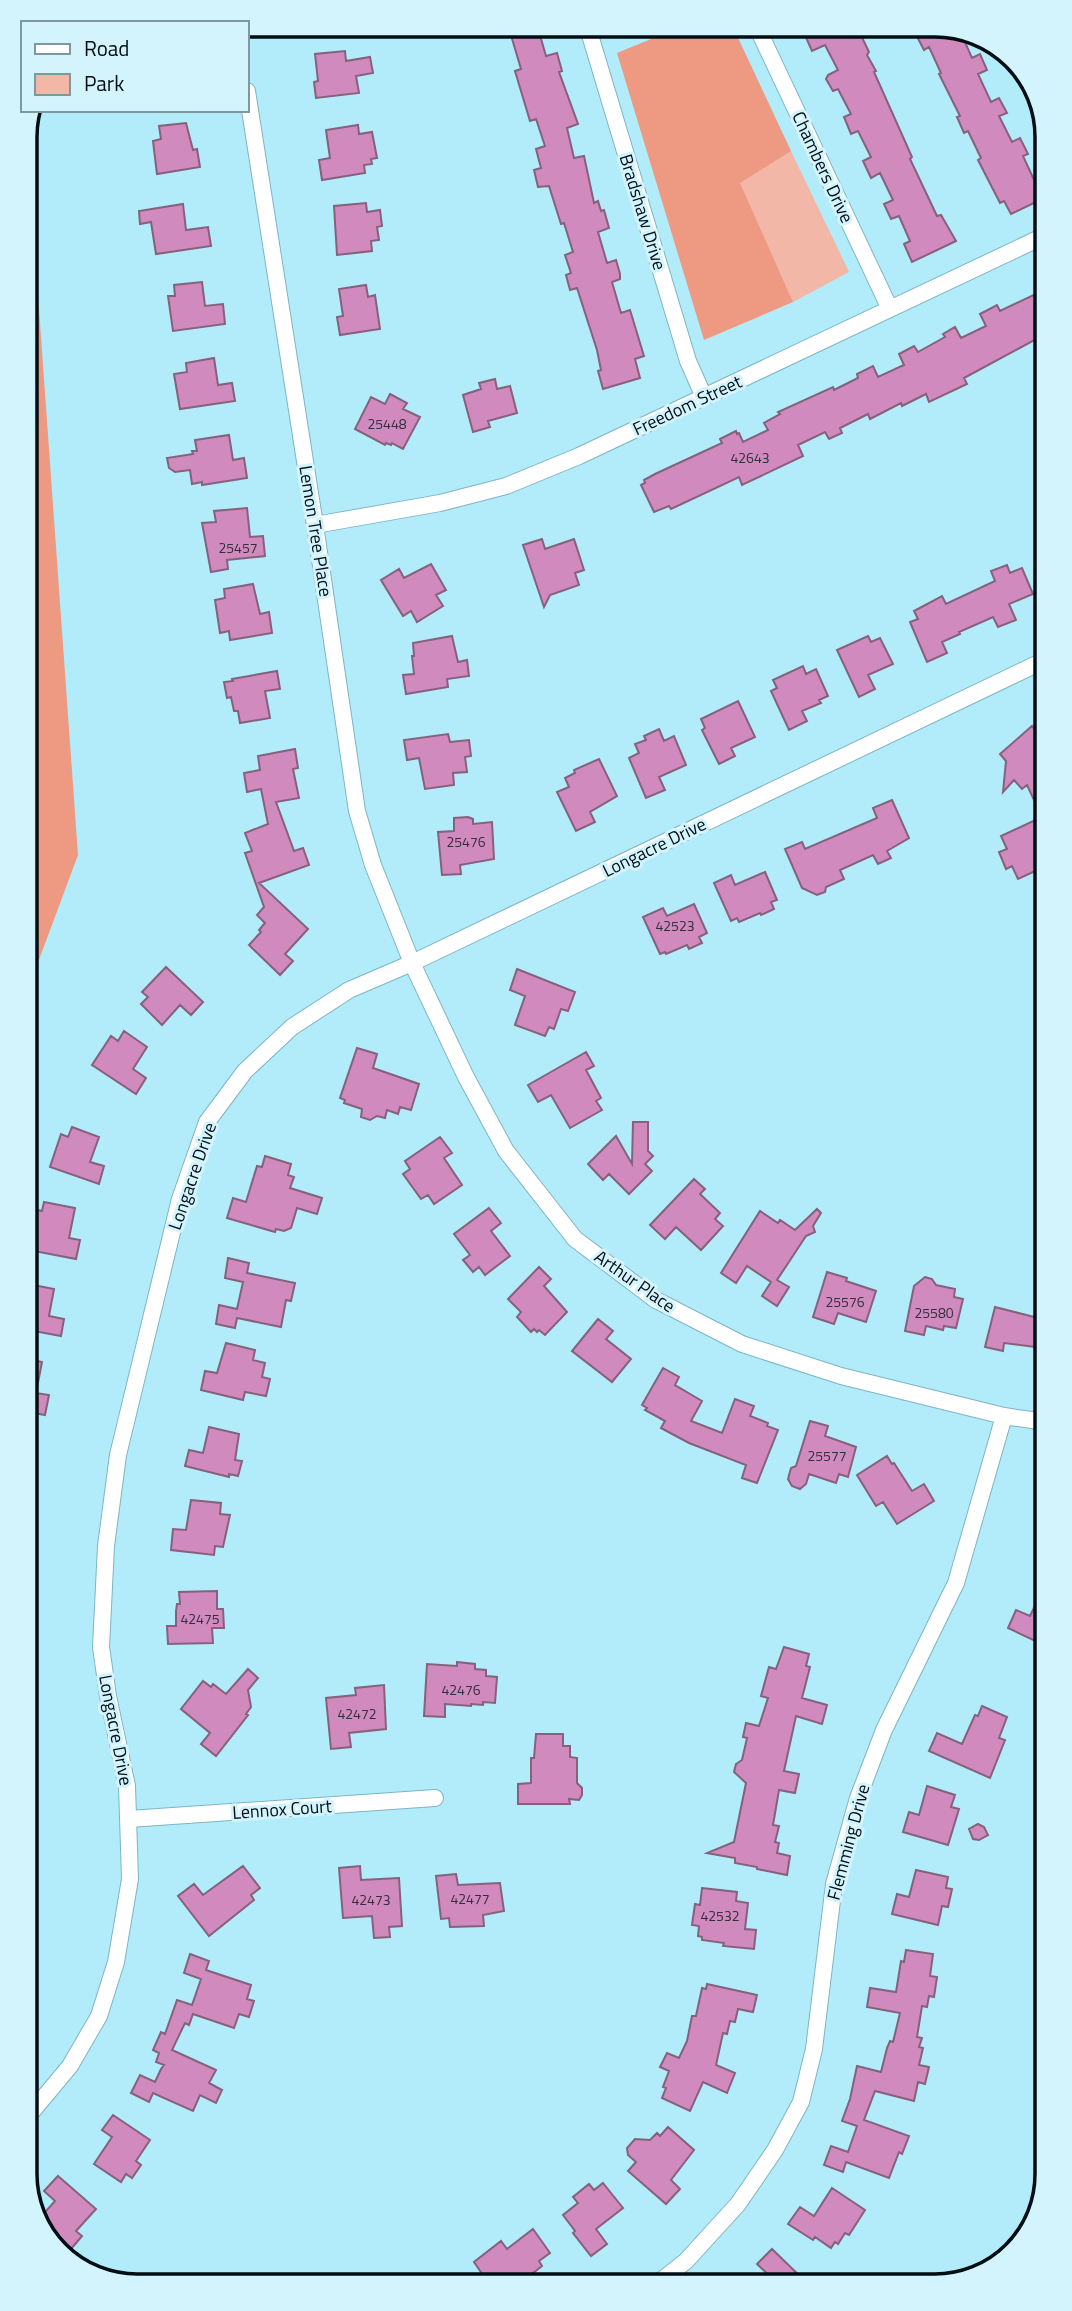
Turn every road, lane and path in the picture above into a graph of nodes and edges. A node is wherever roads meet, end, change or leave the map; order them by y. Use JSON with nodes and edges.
{"nodes":[{"id":1,"x":591,"y":37,"type":"edge"},
{"id":2,"x":762,"y":37,"type":"edge"},
{"id":3,"x":248,"y":97,"type":"edge"},
{"id":4,"x":1035,"y":240,"type":"edge"},
{"id":5,"x":890,"y":309,"type":"junction"},
{"id":6,"x":704,"y":397,"type":"junction"},
{"id":7,"x":315,"y":525,"type":"junction"},
{"id":8,"x":1035,"y":666,"type":"edge"},
{"id":9,"x":412,"y":963,"type":"junction"},
{"id":10,"x":1004,"y":1416,"type":"junction"},
{"id":11,"x":1035,"y":1421,"type":"edge"},
{"id":12,"x":435,"y":1798,"type":"dead end"},
{"id":13,"x":129,"y":1819,"type":"junction"},
{"id":14,"x":37,"y":2106,"type":"edge"},
{"id":15,"x":670,"y":2274,"type":"edge"}],
"edges":[{"from":1,"to":6,"type":"street","name":"Bradshaw Drive"},
{"from":2,"to":5,"type":"street","name":"Chambers Drive"},
{"from":3,"to":7,"type":"street","name":"Lemon Tree Place"},
{"from":4,"to":5,"type":"street","name":"Freedom Street"},
{"from":5,"to":6,"type":"street","name":"Freedom Street"},
{"from":6,"to":7,"type":"street","name":"Freedom Street"},
{"from":7,"to":9,"type":"street","name":"Lemon Tree Place"},
{"from":8,"to":9,"type":"street","name":"Longacre Drive"},
{"from":9,"to":10,"type":"street","name":"Arthur Place"},
{"from":9,"to":13,"type":"street","name":"Longacre Drive"},
{"from":10,"to":11,"type":"street","name":"Arthur Place"},
{"from":10,"to":15,"type":"street","name":"Flemming Drive"},
{"from":12,"to":13,"type":"street","name":"Lennox Court"},
{"from":13,"to":14,"type":"street","name":"Longacre Drive"}]}
